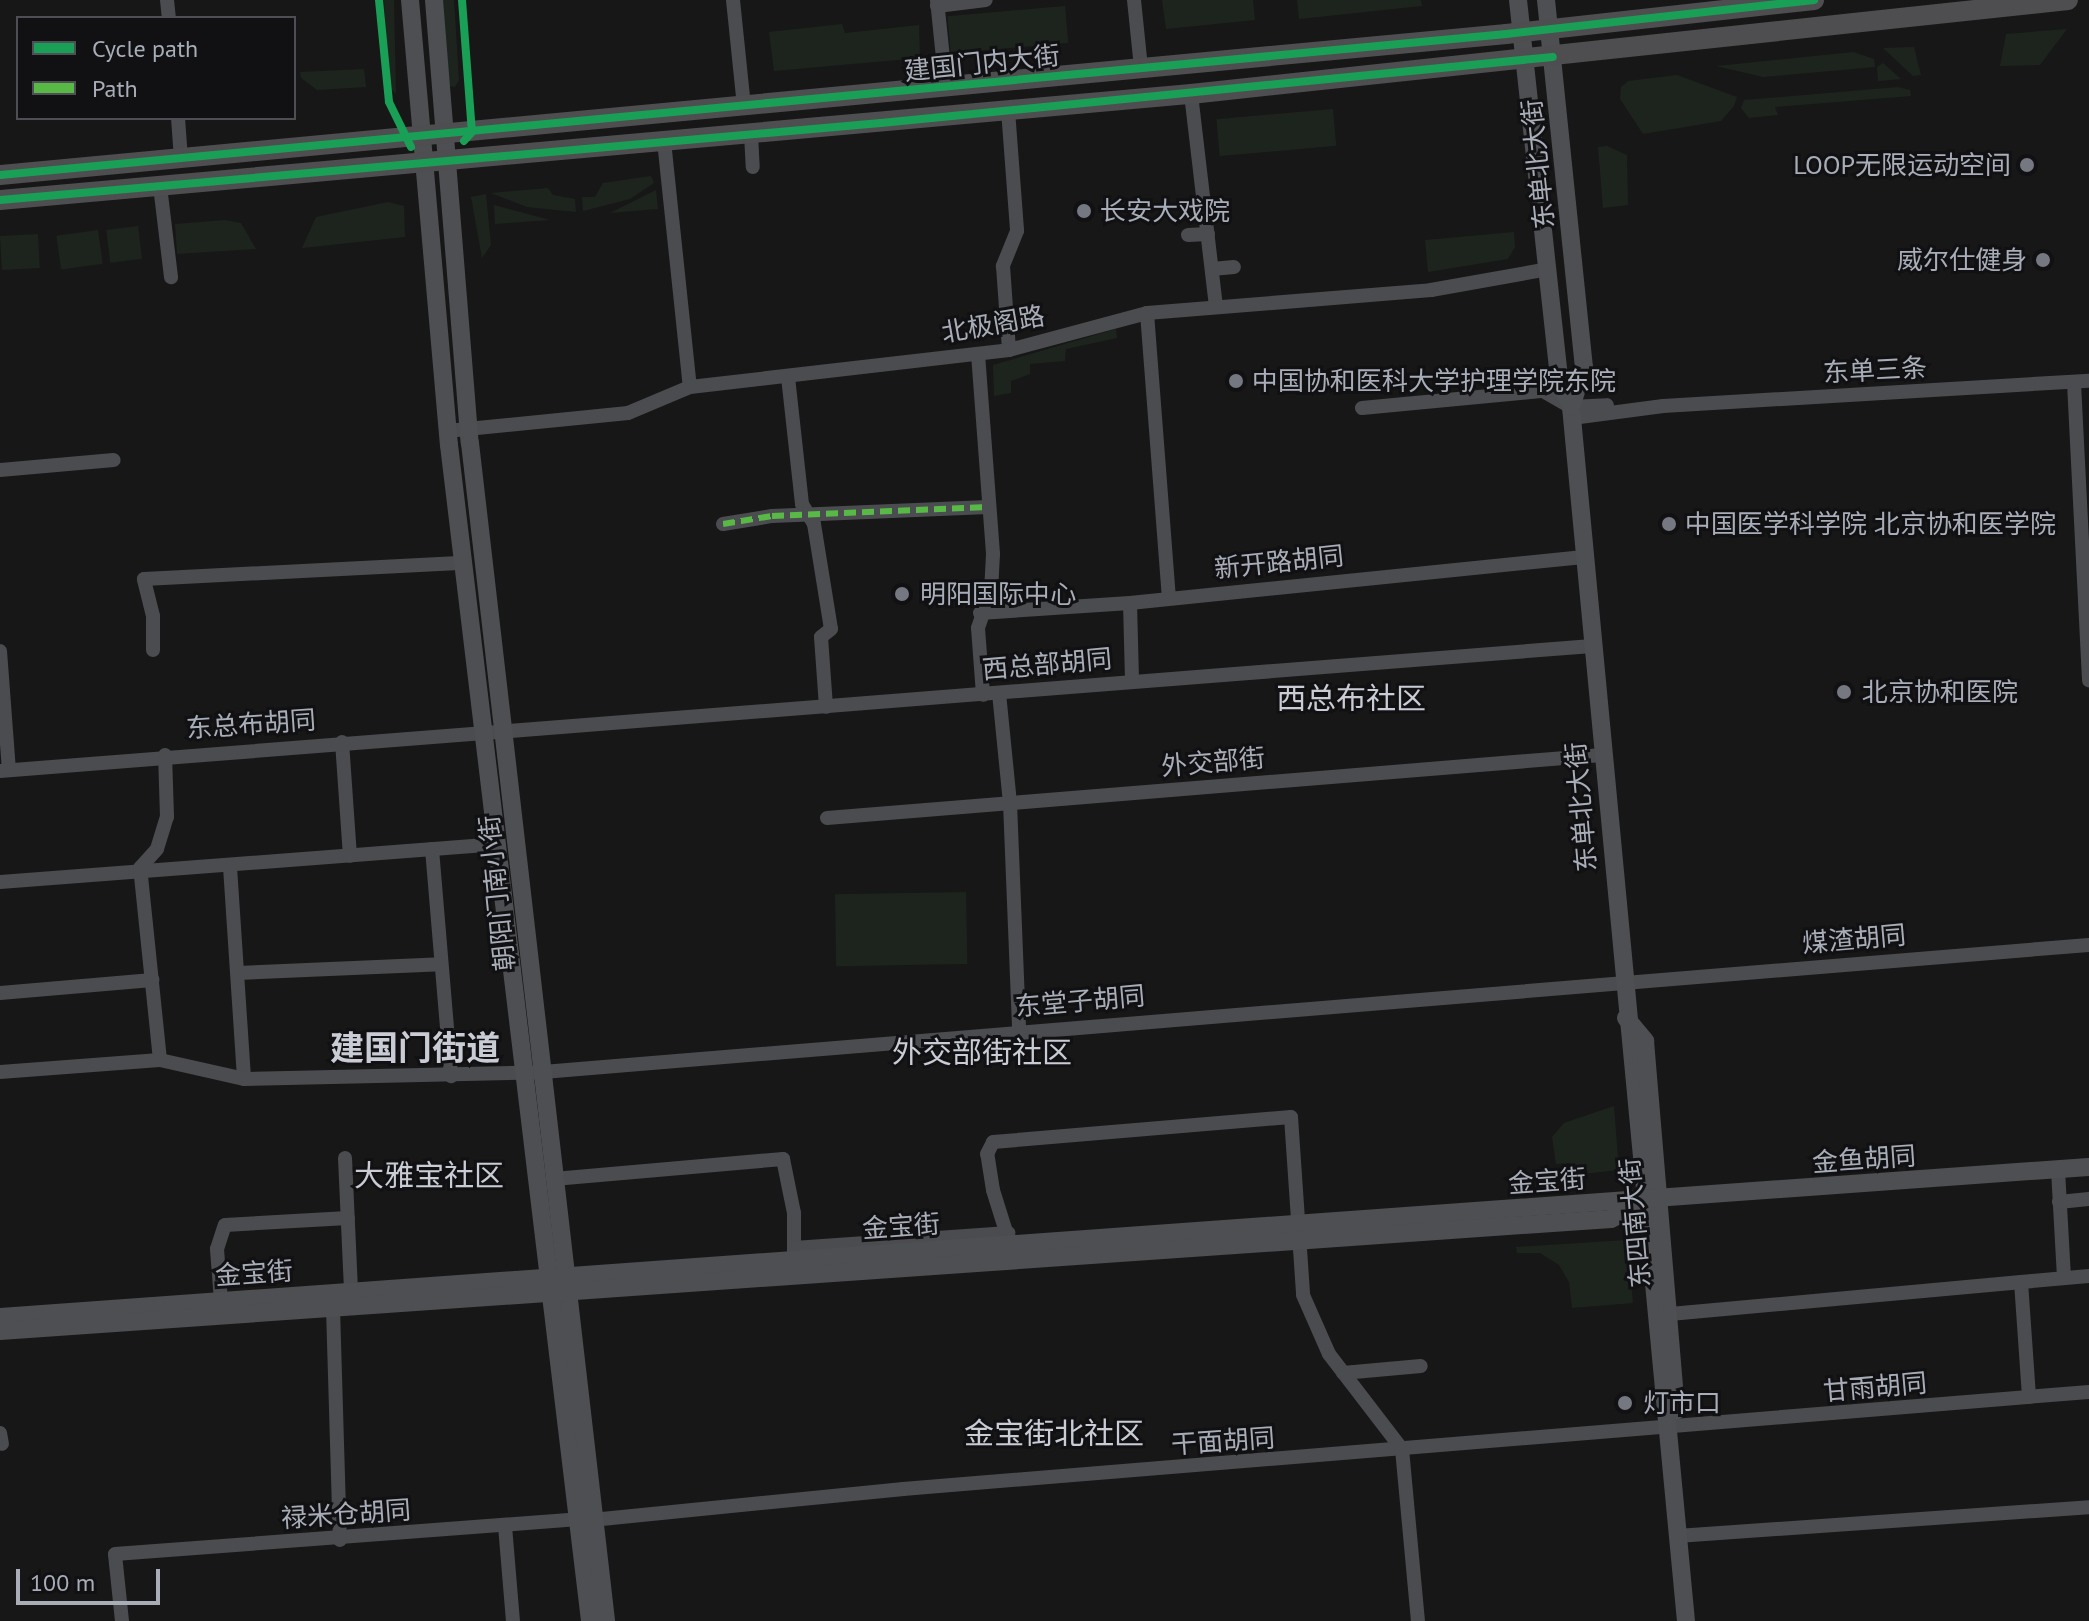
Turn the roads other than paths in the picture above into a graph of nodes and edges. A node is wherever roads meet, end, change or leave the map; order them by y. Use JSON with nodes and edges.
{"nodes":[{"id":1,"x":410,"y":0,"type":"edge"},
{"id":2,"x":434,"y":0,"type":"edge"},
{"id":3,"x":733,"y":0,"type":"edge"},
{"id":4,"x":986,"y":0,"type":"edge"},
{"id":5,"x":1134,"y":0,"type":"edge"},
{"id":6,"x":1518,"y":0,"type":"edge"},
{"id":7,"x":1546,"y":0,"type":"edge"},
{"id":8,"x":1814,"y":0,"type":"edge"},
{"id":9,"x":2068,"y":0,"type":"edge"},
{"id":10,"x":1774,"y":2,"type":"edge"},
{"id":11,"x":937,"y":3,"type":"edge"},
{"id":12,"x":1550,"y":30,"type":"junction"},
{"id":13,"x":1521,"y":33,"type":"junction"},
{"id":14,"x":1553,"y":57,"type":"junction"},
{"id":15,"x":1523,"y":60,"type":"junction"},
{"id":16,"x":1141,"y":68,"type":"junction"},
{"id":17,"x":946,"y":87,"type":"junction"},
{"id":18,"x":1191,"y":94,"type":"junction"},
{"id":19,"x":744,"y":106,"type":"junction"},
{"id":20,"x":1008,"y":110,"type":"junction"},
{"id":21,"x":178,"y":120,"type":"edge"},
{"id":22,"x":187,"y":120,"type":"edge"},
{"id":23,"x":447,"y":134,"type":"junction"},
{"id":24,"x":751,"y":134,"type":"junction"},
{"id":25,"x":422,"y":137,"type":"junction"},
{"id":26,"x":664,"y":141,"type":"junction"},
{"id":27,"x":186,"y":158,"type":"junction"},
{"id":28,"x":448,"y":159,"type":"junction"},
{"id":29,"x":424,"y":162,"type":"junction"},
{"id":30,"x":753,"y":167,"type":"dead end"},
{"id":31,"x":0,"y":175,"type":"edge"},
{"id":32,"x":160,"y":186,"type":"junction"},
{"id":33,"x":0,"y":200,"type":"edge"},
{"id":34,"x":1208,"y":234,"type":"junction"},
{"id":35,"x":1188,"y":235,"type":"dead end"},
{"id":36,"x":1234,"y":267,"type":"dead end"},
{"id":37,"x":1212,"y":269,"type":"junction"},
{"id":38,"x":1549,"y":269,"type":"junction"},
{"id":39,"x":171,"y":277,"type":"dead end"},
{"id":40,"x":1216,"y":307,"type":"junction"},
{"id":41,"x":1147,"y":313,"type":"junction"},
{"id":42,"x":1009,"y":350,"type":"junction"},
{"id":43,"x":978,"y":354,"type":"junction"},
{"id":44,"x":788,"y":377,"type":"junction"},
{"id":45,"x":2082,"y":382,"type":"edge"},
{"id":46,"x":690,"y":387,"type":"junction"},
{"id":47,"x":1362,"y":408,"type":"dead end"},
{"id":48,"x":1571,"y":412,"type":"junction"},
{"id":49,"x":469,"y":429,"type":"junction"},
{"id":50,"x":447,"y":431,"type":"junction"},
{"id":51,"x":114,"y":460,"type":"dead end"},
{"id":52,"x":0,"y":470,"type":"edge"},
{"id":53,"x":2089,"y":486,"type":"edge"},
{"id":54,"x":988,"y":507,"type":"junction"},
{"id":55,"x":809,"y":516,"type":"junction"},
{"id":56,"x":723,"y":524,"type":"dead end"},
{"id":57,"x":1584,"y":557,"type":"junction"},
{"id":58,"x":464,"y":563,"type":"junction"},
{"id":59,"x":1169,"y":597,"type":"junction"},
{"id":60,"x":1130,"y":603,"type":"junction"},
{"id":61,"x":980,"y":613,"type":"junction"},
{"id":62,"x":2088,"y":622,"type":"edge"},
{"id":63,"x":1592,"y":646,"type":"junction"},
{"id":64,"x":153,"y":650,"type":"dead end"},
{"id":65,"x":0,"y":651,"type":"edge"},
{"id":66,"x":1132,"y":680,"type":"junction"},
{"id":67,"x":2089,"y":681,"type":"edge"},
{"id":68,"x":1,"y":684,"type":"edge"},
{"id":69,"x":999,"y":693,"type":"junction"},
{"id":70,"x":983,"y":695,"type":"junction"},
{"id":71,"x":826,"y":707,"type":"junction"},
{"id":72,"x":487,"y":730,"type":"junction"},
{"id":73,"x":506,"y":732,"type":"junction"},
{"id":74,"x":342,"y":742,"type":"junction"},
{"id":75,"x":165,"y":755,"type":"junction"},
{"id":76,"x":1602,"y":755,"type":"junction"},
{"id":77,"x":4,"y":771,"type":"edge"},
{"id":78,"x":1010,"y":803,"type":"junction"},
{"id":79,"x":827,"y":818,"type":"dead end"},
{"id":80,"x":499,"y":844,"type":"junction"},
{"id":81,"x":432,"y":849,"type":"junction"},
{"id":82,"x":350,"y":856,"type":"junction"},
{"id":83,"x":230,"y":867,"type":"junction"},
{"id":84,"x":140,"y":868,"type":"junction"},
{"id":85,"x":0,"y":882,"type":"edge"},
{"id":86,"x":2089,"y":945,"type":"edge"},
{"id":87,"x":441,"y":964,"type":"junction"},
{"id":88,"x":238,"y":973,"type":"junction"},
{"id":89,"x":152,"y":980,"type":"junction"},
{"id":90,"x":1622,"y":981,"type":"junction"},
{"id":91,"x":0,"y":993,"type":"edge"},
{"id":92,"x":1019,"y":1030,"type":"junction"},
{"id":93,"x":160,"y":1060,"type":"junction"},
{"id":94,"x":0,"y":1072,"type":"edge"},
{"id":95,"x":534,"y":1072,"type":"junction"},
{"id":96,"x":451,"y":1076,"type":"junction"},
{"id":97,"x":244,"y":1079,"type":"junction"},
{"id":98,"x":345,"y":1158,"type":"dead end"},
{"id":99,"x":2089,"y":1167,"type":"edge"},
{"id":100,"x":2058,"y":1170,"type":"junction"},
{"id":101,"x":554,"y":1179,"type":"junction"},
{"id":102,"x":2089,"y":1199,"type":"edge"},
{"id":103,"x":1651,"y":1202,"type":"junction"},
{"id":104,"x":2059,"y":1202,"type":"junction"},
{"id":105,"x":348,"y":1218,"type":"junction"},
{"id":106,"x":1297,"y":1231,"type":"junction"},
{"id":107,"x":1011,"y":1245,"type":"junction"},
{"id":108,"x":794,"y":1261,"type":"junction"},
{"id":109,"x":2089,"y":1276,"type":"edge"},
{"id":110,"x":2064,"y":1278,"type":"junction"},
{"id":111,"x":2021,"y":1282,"type":"junction"},
{"id":112,"x":559,"y":1283,"type":"junction"},
{"id":113,"x":351,"y":1292,"type":"junction"},
{"id":114,"x":221,"y":1301,"type":"junction"},
{"id":115,"x":333,"y":1308,"type":"junction"},
{"id":116,"x":1662,"y":1315,"type":"junction"},
{"id":117,"x":0,"y":1317,"type":"edge"},
{"id":118,"x":0,"y":1331,"type":"edge"},
{"id":119,"x":1421,"y":1366,"type":"dead end"},
{"id":120,"x":1343,"y":1373,"type":"junction"},
{"id":121,"x":2089,"y":1392,"type":"edge"},
{"id":122,"x":2029,"y":1397,"type":"junction"},
{"id":123,"x":1666,"y":1427,"type":"junction"},
{"id":124,"x":1402,"y":1449,"type":"junction"},
{"id":125,"x":2089,"y":1507,"type":"edge"},
{"id":126,"x":585,"y":1520,"type":"junction"},
{"id":127,"x":505,"y":1526,"type":"junction"},
{"id":128,"x":1677,"y":1536,"type":"junction"},
{"id":129,"x":340,"y":1540,"type":"junction"},
{"id":130,"x":122,"y":1621,"type":"edge"},
{"id":131,"x":513,"y":1621,"type":"edge"},
{"id":132,"x":590,"y":1621,"type":"edge"},
{"id":133,"x":606,"y":1621,"type":"edge"},
{"id":134,"x":1418,"y":1621,"type":"edge"},
{"id":135,"x":1686,"y":1621,"type":"edge"}],
"edges":[{"from":1,"to":25,"type":"main road","name":"朝阳门南小街"},
{"from":2,"to":23,"type":"main road","name":"朝阳门南小街"},
{"from":3,"to":19,"type":"street"},
{"from":4,"to":11,"type":"street"},
{"from":5,"to":16,"type":"street"},
{"from":6,"to":13,"type":"main road","name":"东单北大街"},
{"from":7,"to":12,"type":"main road","name":"东单北大街"},
{"from":8,"to":10,"type":"highway","name":"建国门内大街"},
{"from":9,"to":14,"type":"highway","name":"建国门内大街"},
{"from":10,"to":12,"type":"highway","name":"建国门内大街"},
{"from":11,"to":17,"type":"street"},
{"from":12,"to":13,"type":"highway","name":"建国门内大街"},
{"from":12,"to":14,"type":"main road","name":"东单北大街"},
{"from":13,"to":15,"type":"main road","name":"东单北大街"},
{"from":13,"to":16,"type":"highway","name":"建国门内大街"},
{"from":14,"to":15,"type":"highway","name":"建国门内大街"},
{"from":14,"to":48,"type":"main road","name":"东单北大街"},
{"from":15,"to":18,"type":"highway","name":"建国门内大街"},
{"from":15,"to":38,"type":"main road","name":"东单北大街"},
{"from":16,"to":17,"type":"highway","name":"建国门内大街"},
{"from":17,"to":19,"type":"highway","name":"建国门内大街"},
{"from":18,"to":20,"type":"highway","name":"建国门内大街"},
{"from":18,"to":34,"type":"street"},
{"from":19,"to":23,"type":"highway","name":"建国门内大街"},
{"from":20,"to":24,"type":"highway","name":"建国门内大街"},
{"from":20,"to":42,"type":"street"},
{"from":21,"to":27,"type":"street"},
{"from":22,"to":27,"type":"street"},
{"from":23,"to":25,"type":"highway","name":"建国门内大街"},
{"from":23,"to":28,"type":"main road","name":"朝阳门南小街"},
{"from":24,"to":26,"type":"highway","name":"建国门内大街"},
{"from":24,"to":30,"type":"street"},
{"from":25,"to":27,"type":"highway"},
{"from":25,"to":29,"type":"main road","name":"朝阳门南小街"},
{"from":26,"to":28,"type":"highway","name":"建国门内大街"},
{"from":26,"to":46,"type":"street"},
{"from":27,"to":31,"type":"highway"},
{"from":28,"to":29,"type":"highway","name":"建国门内大街"},
{"from":28,"to":49,"type":"main road","name":"朝阳门南小街"},
{"from":29,"to":32,"type":"highway"},
{"from":29,"to":50,"type":"main road","name":"朝阳门南小街"},
{"from":32,"to":33,"type":"highway"},
{"from":32,"to":39,"type":"street"},
{"from":34,"to":35,"type":"street"},
{"from":34,"to":37,"type":"street"},
{"from":36,"to":37,"type":"street"},
{"from":37,"to":40,"type":"street"},
{"from":38,"to":40,"type":"street","name":"北极阁路"},
{"from":38,"to":48,"type":"main road","name":"东单北大街"},
{"from":40,"to":41,"type":"street","name":"北极阁路"},
{"from":41,"to":42,"type":"street","name":"北极阁路"},
{"from":41,"to":59,"type":"street"},
{"from":42,"to":43,"type":"street","name":"北极阁路"},
{"from":43,"to":44,"type":"street","name":"北极阁路"},
{"from":43,"to":54,"type":"street"},
{"from":44,"to":46,"type":"street","name":"北极阁路"},
{"from":44,"to":55,"type":"street"},
{"from":45,"to":48,"type":"street","name":"东单三条"},
{"from":45,"to":53,"type":"street"},
{"from":45,"to":62,"type":"street"},
{"from":46,"to":49,"type":"street","name":"北极阁路"},
{"from":47,"to":48,"type":"street"},
{"from":48,"to":57,"type":"main road","name":"东单北大街"},
{"from":49,"to":50,"type":"street","name":"北极阁路"},
{"from":49,"to":73,"type":"main road","name":"朝阳门南小街"},
{"from":50,"to":58,"type":"main road","name":"朝阳门南小街"},
{"from":51,"to":52,"type":"street"},
{"from":54,"to":55,"type":"street"},
{"from":54,"to":61,"type":"street"},
{"from":55,"to":56,"type":"street"},
{"from":55,"to":71,"type":"street"},
{"from":57,"to":59,"type":"street","name":"新开路胡同"},
{"from":57,"to":63,"type":"main road","name":"东单北大街"},
{"from":58,"to":64,"type":"street"},
{"from":58,"to":72,"type":"main road","name":"朝阳门南小街"},
{"from":59,"to":60,"type":"street","name":"新开路胡同"},
{"from":60,"to":61,"type":"street","name":"新开路胡同"},
{"from":60,"to":66,"type":"street"},
{"from":61,"to":70,"type":"street"},
{"from":62,"to":67,"type":"street"},
{"from":63,"to":66,"type":"street","name":"西总部胡同"},
{"from":63,"to":76,"type":"main road","name":"东单北大街"},
{"from":65,"to":68,"type":"street"},
{"from":66,"to":69,"type":"street","name":"西总部胡同"},
{"from":68,"to":77,"type":"street"},
{"from":69,"to":70,"type":"street","name":"西总部胡同"},
{"from":69,"to":78,"type":"street"},
{"from":70,"to":71,"type":"street","name":"西总部胡同"},
{"from":71,"to":73,"type":"street","name":"西总部胡同"},
{"from":72,"to":73,"type":"street","name":"东总布胡同"},
{"from":72,"to":74,"type":"street","name":"东总布胡同"},
{"from":72,"to":80,"type":"main road","name":"朝阳门南小街"},
{"from":73,"to":95,"type":"main road","name":"朝阳门南小街"},
{"from":74,"to":75,"type":"street","name":"东总布胡同"},
{"from":74,"to":82,"type":"street"},
{"from":75,"to":77,"type":"street","name":"东总布胡同"},
{"from":75,"to":84,"type":"street"},
{"from":76,"to":78,"type":"street","name":"外交部街"},
{"from":76,"to":90,"type":"main road","name":"东单北大街"},
{"from":78,"to":79,"type":"street","name":"外交部街"},
{"from":78,"to":92,"type":"street"},
{"from":80,"to":81,"type":"street"},
{"from":80,"to":95,"type":"main road","name":"朝阳门南小街"},
{"from":81,"to":82,"type":"street"},
{"from":81,"to":87,"type":"street"},
{"from":82,"to":83,"type":"street"},
{"from":83,"to":84,"type":"street"},
{"from":83,"to":88,"type":"street"},
{"from":84,"to":85,"type":"street"},
{"from":84,"to":89,"type":"street"},
{"from":86,"to":90,"type":"street","name":"煤渣胡同"},
{"from":87,"to":88,"type":"street"},
{"from":87,"to":96,"type":"street"},
{"from":88,"to":97,"type":"street"},
{"from":89,"to":91,"type":"street"},
{"from":89,"to":93,"type":"street"},
{"from":90,"to":92,"type":"street","name":"东堂子胡同"},
{"from":90,"to":103,"type":"main road","name":"东单北大街"},
{"from":92,"to":95,"type":"street","name":"东堂子胡同"},
{"from":93,"to":94,"type":"street","name":"东堂子胡同"},
{"from":93,"to":97,"type":"street","name":"东堂子胡同"},
{"from":95,"to":96,"type":"street","name":"东堂子胡同"},
{"from":95,"to":101,"type":"main road","name":"朝阳门南小街"},
{"from":95,"to":112,"type":"main road","name":"朝阳门南小街"},
{"from":96,"to":97,"type":"street","name":"东堂子胡同"},
{"from":98,"to":105,"type":"street"},
{"from":99,"to":100,"type":"main road","name":"金鱼胡同"},
{"from":100,"to":103,"type":"main road","name":"金鱼胡同"},
{"from":100,"to":104,"type":"street"},
{"from":101,"to":108,"type":"street"},
{"from":101,"to":112,"type":"main road","name":"朝阳门南小街"},
{"from":102,"to":104,"type":"street"},
{"from":103,"to":106,"type":"main road","name":"金宝街"},
{"from":103,"to":116,"type":"main road","name":"东四南大街"},
{"from":104,"to":110,"type":"street"},
{"from":105,"to":113,"type":"street"},
{"from":105,"to":114,"type":"street"},
{"from":106,"to":107,"type":"main road","name":"金宝街"},
{"from":106,"to":107,"type":"street"},
{"from":106,"to":120,"type":"street"},
{"from":107,"to":108,"type":"main road","name":"金宝街"},
{"from":107,"to":108,"type":"street"},
{"from":108,"to":112,"type":"main road","name":"金宝街"},
{"from":109,"to":110,"type":"street"},
{"from":110,"to":111,"type":"street"},
{"from":111,"to":116,"type":"street"},
{"from":111,"to":122,"type":"street"},
{"from":112,"to":113,"type":"main road","name":"金宝街"},
{"from":112,"to":115,"type":"main road","name":"金宝街"},
{"from":112,"to":126,"type":"main road","name":"朝阳门南小街"},
{"from":113,"to":114,"type":"main road","name":"金宝街"},
{"from":114,"to":117,"type":"main road","name":"金宝街"},
{"from":115,"to":118,"type":"main road","name":"金宝街"},
{"from":115,"to":129,"type":"street"},
{"from":116,"to":123,"type":"main road","name":"东四南大街"},
{"from":119,"to":120,"type":"street"},
{"from":120,"to":124,"type":"street"},
{"from":121,"to":122,"type":"street","name":"甘雨胡同"},
{"from":122,"to":123,"type":"street","name":"甘雨胡同"},
{"from":123,"to":124,"type":"street","name":"干面胡同"},
{"from":123,"to":128,"type":"main road","name":"东四南大街"},
{"from":124,"to":126,"type":"street","name":"干面胡同"},
{"from":124,"to":134,"type":"street"},
{"from":125,"to":128,"type":"street"},
{"from":126,"to":127,"type":"street","name":"禄米仓胡同"},
{"from":126,"to":132,"type":"main road","name":"朝阳门南小街"},
{"from":126,"to":133,"type":"main road","name":"朝阳门南小街"},
{"from":127,"to":129,"type":"street","name":"禄米仓胡同"},
{"from":127,"to":131,"type":"street"},
{"from":128,"to":135,"type":"main road","name":"东四南大街"},
{"from":129,"to":130,"type":"street","name":"禄米仓胡同"}]}
